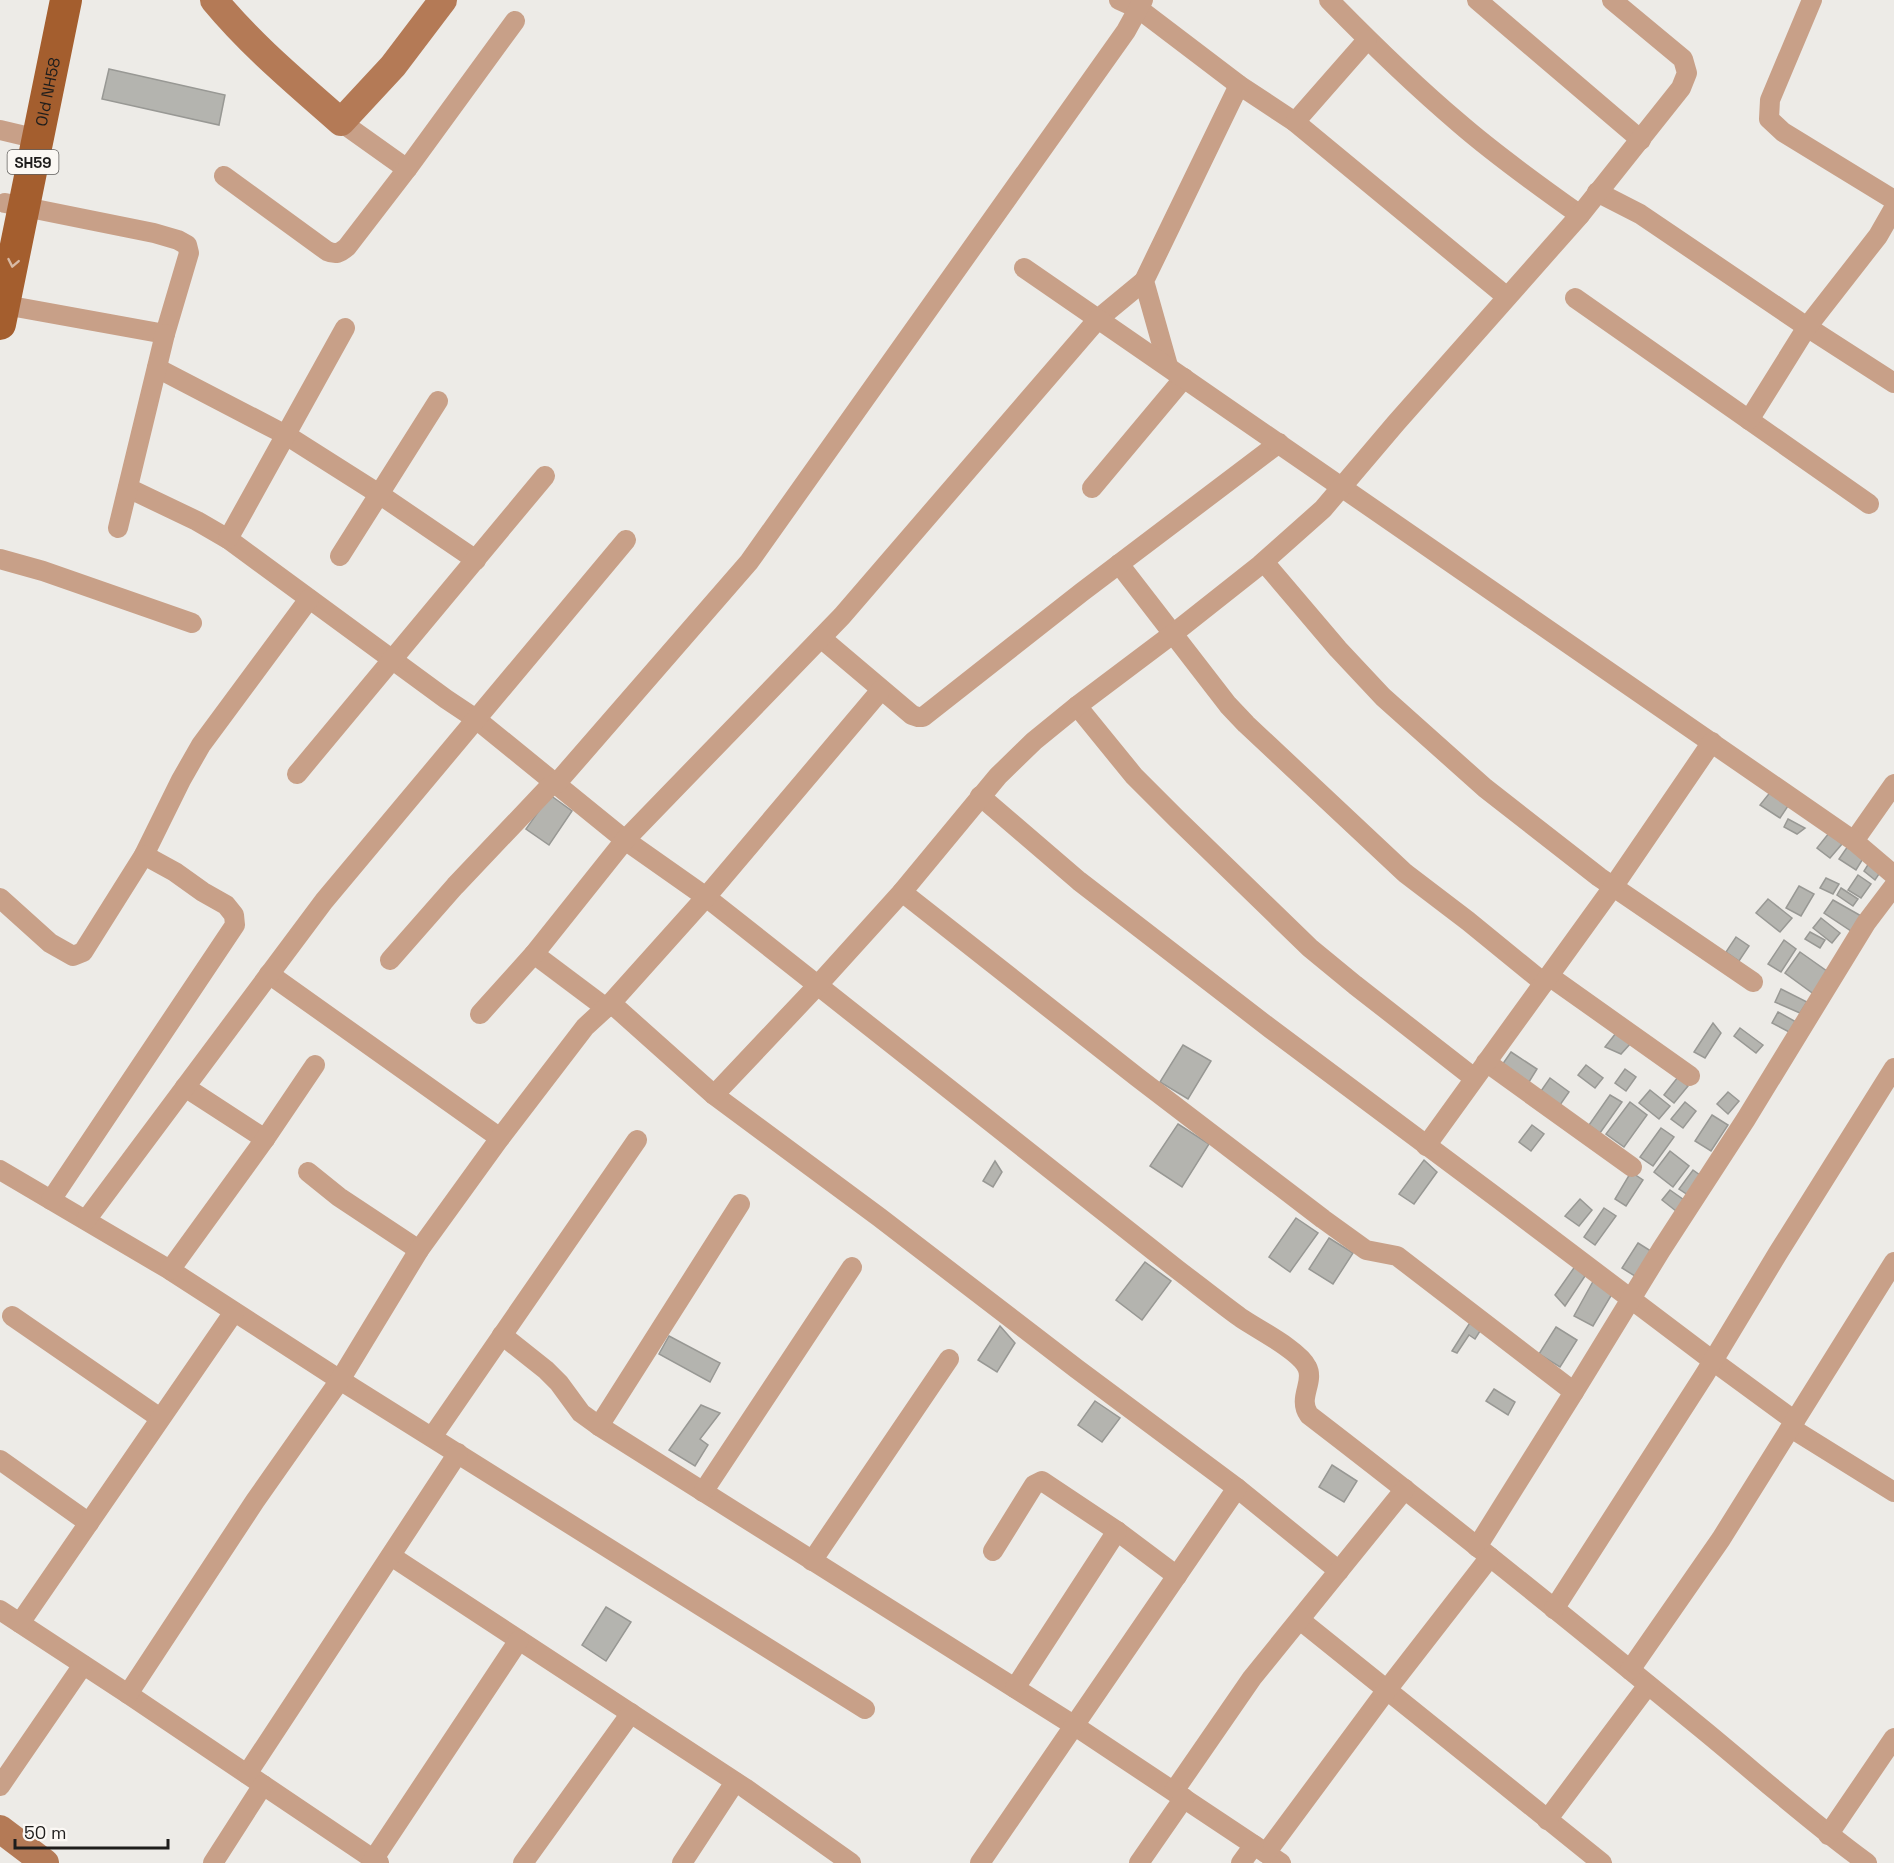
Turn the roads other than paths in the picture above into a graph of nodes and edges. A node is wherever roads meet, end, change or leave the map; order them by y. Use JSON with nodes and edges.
{"nodes":[{"id":1,"x":47,"y":0,"type":"edge"},
{"id":2,"x":66,"y":0,"type":"edge"},
{"id":3,"x":214,"y":0,"type":"edge"},
{"id":4,"x":443,"y":0,"type":"edge"},
{"id":5,"x":1119,"y":0,"type":"edge"},
{"id":6,"x":1329,"y":0,"type":"edge"},
{"id":7,"x":1477,"y":0,"type":"edge"},
{"id":8,"x":1612,"y":0,"type":"edge"},
{"id":9,"x":1812,"y":0,"type":"edge"},
{"id":10,"x":1141,"y":5,"type":"edge"},
{"id":11,"x":515,"y":21,"type":"dead end"},
{"id":12,"x":1367,"y":40,"type":"junction"},
{"id":13,"x":1239,"y":85,"type":"junction"},
{"id":14,"x":341,"y":122,"type":"junction"},
{"id":15,"x":1296,"y":122,"type":"junction"},
{"id":16,"x":19,"y":135,"type":"edge"},
{"id":17,"x":1641,"y":140,"type":"junction"},
{"id":18,"x":407,"y":169,"type":"junction"},
{"id":19,"x":224,"y":176,"type":"dead end"},
{"id":20,"x":1597,"y":192,"type":"junction"},
{"id":21,"x":1894,"y":200,"type":"edge"},
{"id":22,"x":1894,"y":208,"type":"edge"},
{"id":23,"x":10,"y":212,"type":"edge"},
{"id":24,"x":1580,"y":215,"type":"junction"},
{"id":25,"x":1024,"y":268,"type":"dead end"},
{"id":26,"x":1144,"y":281,"type":"junction"},
{"id":27,"x":1507,"y":297,"type":"junction"},
{"id":28,"x":1575,"y":298,"type":"dead end"},
{"id":29,"x":2,"y":311,"type":"edge"},
{"id":30,"x":1098,"y":319,"type":"junction"},
{"id":31,"x":1807,"y":327,"type":"junction"},
{"id":32,"x":345,"y":328,"type":"dead end"},
{"id":33,"x":165,"y":334,"type":"junction"},
{"id":34,"x":157,"y":368,"type":"junction"},
{"id":35,"x":1176,"y":372,"type":"junction"},
{"id":36,"x":1894,"y":382,"type":"edge"},
{"id":37,"x":438,"y":401,"type":"dead end"},
{"id":38,"x":1749,"y":420,"type":"junction"},
{"id":39,"x":286,"y":435,"type":"junction"},
{"id":40,"x":1279,"y":443,"type":"junction"},
{"id":41,"x":545,"y":476,"type":"dead end"},
{"id":42,"x":128,"y":488,"type":"junction"},
{"id":43,"x":1092,"y":488,"type":"dead end"},
{"id":44,"x":1341,"y":488,"type":"junction"},
{"id":45,"x":379,"y":494,"type":"junction"},
{"id":46,"x":1869,"y":504,"type":"dead end"},
{"id":47,"x":118,"y":528,"type":"dead end"},
{"id":48,"x":228,"y":539,"type":"junction"},
{"id":49,"x":626,"y":540,"type":"dead end"},
{"id":50,"x":340,"y":556,"type":"dead end"},
{"id":51,"x":0,"y":560,"type":"edge"},
{"id":52,"x":476,"y":560,"type":"junction"},
{"id":53,"x":1264,"y":562,"type":"junction"},
{"id":54,"x":1119,"y":564,"type":"junction"},
{"id":55,"x":309,"y":599,"type":"junction"},
{"id":56,"x":192,"y":624,"type":"dead end"},
{"id":57,"x":1174,"y":633,"type":"junction"},
{"id":58,"x":821,"y":638,"type":"junction"},
{"id":59,"x":394,"y":660,"type":"junction"},
{"id":60,"x":881,"y":690,"type":"junction"},
{"id":61,"x":1077,"y":706,"type":"junction"},
{"id":62,"x":476,"y":719,"type":"junction"},
{"id":63,"x":1712,"y":742,"type":"junction"},
{"id":64,"x":297,"y":774,"type":"dead end"},
{"id":65,"x":556,"y":784,"type":"junction"},
{"id":66,"x":1894,"y":784,"type":"edge"},
{"id":67,"x":980,"y":796,"type":"junction"},
{"id":68,"x":625,"y":840,"type":"junction"},
{"id":69,"x":1854,"y":841,"type":"junction"},
{"id":70,"x":144,"y":855,"type":"junction"},
{"id":71,"x":1894,"y":874,"type":"edge"},
{"id":72,"x":1613,"y":886,"type":"junction"},
{"id":73,"x":1894,"y":886,"type":"edge"},
{"id":74,"x":902,"y":892,"type":"junction"},
{"id":75,"x":706,"y":897,"type":"junction"},
{"id":76,"x":0,"y":898,"type":"edge"},
{"id":77,"x":534,"y":954,"type":"junction"},
{"id":78,"x":390,"y":960,"type":"dead end"},
{"id":79,"x":269,"y":974,"type":"junction"},
{"id":80,"x":1546,"y":980,"type":"junction"},
{"id":81,"x":1753,"y":982,"type":"dead end"},
{"id":82,"x":817,"y":986,"type":"junction"},
{"id":83,"x":608,"y":1005,"type":"junction"},
{"id":84,"x":480,"y":1014,"type":"dead end"},
{"id":85,"x":1486,"y":1062,"type":"junction"},
{"id":86,"x":315,"y":1065,"type":"dead end"},
{"id":87,"x":1894,"y":1068,"type":"edge"},
{"id":88,"x":1690,"y":1076,"type":"dead end"},
{"id":89,"x":1474,"y":1078,"type":"junction"},
{"id":90,"x":185,"y":1087,"type":"junction"},
{"id":91,"x":714,"y":1095,"type":"junction"},
{"id":92,"x":265,"y":1138,"type":"junction"},
{"id":93,"x":500,"y":1138,"type":"junction"},
{"id":94,"x":637,"y":1140,"type":"dead end"},
{"id":95,"x":1426,"y":1146,"type":"junction"},
{"id":96,"x":1632,"y":1167,"type":"dead end"},
{"id":97,"x":0,"y":1170,"type":"edge"},
{"id":98,"x":308,"y":1172,"type":"dead end"},
{"id":99,"x":51,"y":1200,"type":"junction"},
{"id":100,"x":740,"y":1204,"type":"dead end"},
{"id":101,"x":86,"y":1220,"type":"junction"},
{"id":102,"x":420,"y":1250,"type":"junction"},
{"id":103,"x":1894,"y":1262,"type":"edge"},
{"id":104,"x":852,"y":1268,"type":"dead end"},
{"id":105,"x":170,"y":1270,"type":"junction"},
{"id":106,"x":1631,"y":1299,"type":"junction"},
{"id":107,"x":234,"y":1312,"type":"junction"},
{"id":108,"x":12,"y":1316,"type":"dead end"},
{"id":109,"x":502,"y":1335,"type":"junction"},
{"id":110,"x":948,"y":1359,"type":"dead end"},
{"id":111,"x":1713,"y":1361,"type":"junction"},
{"id":112,"x":339,"y":1380,"type":"junction"},
{"id":113,"x":1574,"y":1392,"type":"junction"},
{"id":114,"x":160,"y":1418,"type":"junction"},
{"id":115,"x":1793,"y":1424,"type":"junction"},
{"id":116,"x":598,"y":1426,"type":"junction"},
{"id":117,"x":432,"y":1437,"type":"junction"},
{"id":118,"x":459,"y":1453,"type":"junction"},
{"id":119,"x":0,"y":1460,"type":"edge"},
{"id":120,"x":1237,"y":1488,"type":"junction"},
{"id":121,"x":1405,"y":1489,"type":"junction"},
{"id":122,"x":703,"y":1492,"type":"junction"},
{"id":123,"x":1894,"y":1492,"type":"edge"},
{"id":124,"x":89,"y":1523,"type":"junction"},
{"id":125,"x":1117,"y":1531,"type":"junction"},
{"id":126,"x":993,"y":1551,"type":"dead end"},
{"id":127,"x":1484,"y":1552,"type":"junction"},
{"id":128,"x":391,"y":1556,"type":"junction"},
{"id":129,"x":813,"y":1561,"type":"junction"},
{"id":130,"x":1340,"y":1571,"type":"junction"},
{"id":131,"x":1177,"y":1576,"type":"junction"},
{"id":132,"x":1554,"y":1609,"type":"junction"},
{"id":133,"x":0,"y":1610,"type":"edge"},
{"id":134,"x":1300,"y":1620,"type":"junction"},
{"id":135,"x":20,"y":1623,"type":"junction"},
{"id":136,"x":519,"y":1640,"type":"junction"},
{"id":137,"x":83,"y":1665,"type":"junction"},
{"id":138,"x":1630,"y":1670,"type":"junction"},
{"id":139,"x":1648,"y":1685,"type":"junction"},
{"id":140,"x":1015,"y":1688,"type":"junction"},
{"id":141,"x":1386,"y":1691,"type":"junction"},
{"id":142,"x":128,"y":1694,"type":"junction"},
{"id":143,"x":865,"y":1709,"type":"dead end"},
{"id":144,"x":631,"y":1713,"type":"junction"},
{"id":145,"x":1075,"y":1726,"type":"junction"},
{"id":146,"x":1894,"y":1738,"type":"edge"},
{"id":147,"x":255,"y":1779,"type":"junction"},
{"id":148,"x":735,"y":1782,"type":"junction"},
{"id":149,"x":0,"y":1786,"type":"edge"},
{"id":150,"x":1179,"y":1795,"type":"junction"},
{"id":151,"x":1547,"y":1820,"type":"junction"},
{"id":152,"x":0,"y":1829,"type":"edge"},
{"id":153,"x":1828,"y":1834,"type":"junction"},
{"id":154,"x":1267,"y":1854,"type":"edge"},
{"id":155,"x":843,"y":1861,"type":"edge"},
{"id":156,"x":374,"y":1862,"type":"edge"},
{"id":157,"x":45,"y":1863,"type":"edge"},
{"id":158,"x":213,"y":1863,"type":"edge"},
{"id":159,"x":523,"y":1863,"type":"edge"},
{"id":160,"x":682,"y":1863,"type":"edge"},
{"id":161,"x":980,"y":1863,"type":"edge"},
{"id":162,"x":1139,"y":1863,"type":"edge"},
{"id":163,"x":1242,"y":1863,"type":"edge"},
{"id":164,"x":1602,"y":1863,"type":"edge"},
{"id":165,"x":1867,"y":1863,"type":"edge"}],
"edges":[{"from":1,"to":16,"type":"main road","name":"Old NH58","number":"SH59"},
{"from":2,"to":16,"type":"main road","name":"Old NH58","number":"SH59"},
{"from":3,"to":14,"type":"street"},
{"from":4,"to":14,"type":"street"},
{"from":5,"to":10,"type":"street"},
{"from":6,"to":12,"type":"street"},
{"from":7,"to":17,"type":"street"},
{"from":8,"to":17,"type":"street"},
{"from":9,"to":21,"type":"street"},
{"from":10,"to":13,"type":"street"},
{"from":10,"to":65,"type":"street"},
{"from":11,"to":18,"type":"street"},
{"from":12,"to":15,"type":"street"},
{"from":12,"to":24,"type":"street"},
{"from":13,"to":15,"type":"street"},
{"from":13,"to":26,"type":"street"},
{"from":14,"to":18,"type":"street"},
{"from":15,"to":27,"type":"street"},
{"from":16,"to":23,"type":"main road","name":"Old NH58","number":"SH59"},
{"from":17,"to":20,"type":"street"},
{"from":18,"to":19,"type":"street"},
{"from":20,"to":24,"type":"street"},
{"from":20,"to":31,"type":"street"},
{"from":22,"to":31,"type":"street"},
{"from":23,"to":29,"type":"main road","name":"Old NH58","number":"SH59","one_way":true},
{"from":23,"to":33,"type":"street"},
{"from":24,"to":27,"type":"street"},
{"from":25,"to":30,"type":"street"},
{"from":26,"to":30,"type":"street"},
{"from":26,"to":35,"type":"street"},
{"from":27,"to":44,"type":"street"},
{"from":28,"to":38,"type":"street"},
{"from":29,"to":33,"type":"street"},
{"from":30,"to":35,"type":"street"},
{"from":30,"to":58,"type":"street"},
{"from":31,"to":36,"type":"street"},
{"from":31,"to":38,"type":"street"},
{"from":32,"to":39,"type":"street"},
{"from":33,"to":34,"type":"street"},
{"from":34,"to":39,"type":"street"},
{"from":34,"to":42,"type":"street"},
{"from":35,"to":40,"type":"street"},
{"from":35,"to":43,"type":"street"},
{"from":37,"to":45,"type":"street"},
{"from":38,"to":46,"type":"street"},
{"from":39,"to":45,"type":"street"},
{"from":39,"to":48,"type":"street"},
{"from":40,"to":44,"type":"street"},
{"from":40,"to":54,"type":"street"},
{"from":41,"to":52,"type":"street"},
{"from":42,"to":47,"type":"street"},
{"from":42,"to":48,"type":"street"},
{"from":44,"to":53,"type":"street"},
{"from":44,"to":63,"type":"street"},
{"from":45,"to":50,"type":"street"},
{"from":45,"to":52,"type":"street"},
{"from":48,"to":55,"type":"street"},
{"from":49,"to":62,"type":"street"},
{"from":51,"to":56,"type":"street"},
{"from":52,"to":59,"type":"street"},
{"from":53,"to":57,"type":"street"},
{"from":53,"to":72,"type":"street"},
{"from":54,"to":57,"type":"street"},
{"from":54,"to":60,"type":"street"},
{"from":55,"to":59,"type":"street"},
{"from":55,"to":70,"type":"street"},
{"from":57,"to":61,"type":"street"},
{"from":57,"to":80,"type":"street"},
{"from":58,"to":60,"type":"street"},
{"from":58,"to":68,"type":"street"},
{"from":59,"to":62,"type":"street"},
{"from":59,"to":64,"type":"street"},
{"from":60,"to":75,"type":"street"},
{"from":61,"to":67,"type":"street"},
{"from":61,"to":89,"type":"street"},
{"from":62,"to":65,"type":"street"},
{"from":62,"to":79,"type":"street"},
{"from":63,"to":69,"type":"street"},
{"from":63,"to":72,"type":"street"},
{"from":65,"to":68,"type":"street"},
{"from":65,"to":78,"type":"street"},
{"from":66,"to":69,"type":"street"},
{"from":67,"to":74,"type":"street"},
{"from":67,"to":95,"type":"street"},
{"from":68,"to":75,"type":"street"},
{"from":68,"to":77,"type":"street"},
{"from":69,"to":71,"type":"street"},
{"from":70,"to":76,"type":"street"},
{"from":70,"to":99,"type":"street"},
{"from":72,"to":80,"type":"street"},
{"from":72,"to":81,"type":"street"},
{"from":73,"to":106,"type":"street"},
{"from":74,"to":82,"type":"street"},
{"from":74,"to":113,"type":"street"},
{"from":75,"to":82,"type":"street"},
{"from":75,"to":83,"type":"street"},
{"from":77,"to":83,"type":"street"},
{"from":77,"to":84,"type":"street"},
{"from":79,"to":90,"type":"street"},
{"from":79,"to":93,"type":"street"},
{"from":80,"to":85,"type":"street"},
{"from":80,"to":88,"type":"street"},
{"from":82,"to":91,"type":"street"},
{"from":82,"to":121,"type":"street"},
{"from":83,"to":91,"type":"street"},
{"from":83,"to":93,"type":"street"},
{"from":85,"to":89,"type":"street"},
{"from":85,"to":96,"type":"street"},
{"from":86,"to":92,"type":"street"},
{"from":87,"to":111,"type":"street"},
{"from":89,"to":95,"type":"street"},
{"from":90,"to":92,"type":"street"},
{"from":90,"to":101,"type":"street"},
{"from":91,"to":120,"type":"street"},
{"from":92,"to":105,"type":"street"},
{"from":93,"to":102,"type":"street"},
{"from":94,"to":109,"type":"street"},
{"from":95,"to":106,"type":"street"},
{"from":97,"to":99,"type":"street"},
{"from":98,"to":102,"type":"street"},
{"from":99,"to":101,"type":"street"},
{"from":100,"to":116,"type":"street"},
{"from":101,"to":105,"type":"street"},
{"from":102,"to":112,"type":"street"},
{"from":103,"to":115,"type":"street"},
{"from":104,"to":122,"type":"street"},
{"from":105,"to":107,"type":"street"},
{"from":106,"to":111,"type":"street"},
{"from":106,"to":113,"type":"street"},
{"from":107,"to":112,"type":"street"},
{"from":107,"to":114,"type":"street"},
{"from":108,"to":114,"type":"street"},
{"from":109,"to":116,"type":"street"},
{"from":109,"to":117,"type":"street"},
{"from":110,"to":129,"type":"street"},
{"from":111,"to":115,"type":"street"},
{"from":111,"to":132,"type":"street"},
{"from":112,"to":117,"type":"street"},
{"from":112,"to":142,"type":"street"},
{"from":113,"to":127,"type":"street"},
{"from":114,"to":124,"type":"street"},
{"from":115,"to":123,"type":"street"},
{"from":115,"to":138,"type":"street"},
{"from":116,"to":122,"type":"street"},
{"from":117,"to":118,"type":"street"},
{"from":118,"to":128,"type":"street"},
{"from":118,"to":143,"type":"street"},
{"from":119,"to":124,"type":"street"},
{"from":120,"to":130,"type":"street"},
{"from":120,"to":131,"type":"street"},
{"from":121,"to":127,"type":"street"},
{"from":121,"to":130,"type":"street"},
{"from":122,"to":129,"type":"street"},
{"from":124,"to":135,"type":"street"},
{"from":125,"to":126,"type":"street"},
{"from":125,"to":131,"type":"street"},
{"from":125,"to":140,"type":"street"},
{"from":127,"to":132,"type":"street"},
{"from":127,"to":141,"type":"street"},
{"from":128,"to":136,"type":"street"},
{"from":128,"to":147,"type":"street"},
{"from":129,"to":140,"type":"street"},
{"from":130,"to":134,"type":"street"},
{"from":131,"to":145,"type":"street"},
{"from":132,"to":138,"type":"street"},
{"from":133,"to":135,"type":"street"},
{"from":134,"to":141,"type":"street"},
{"from":134,"to":150,"type":"street"},
{"from":135,"to":137,"type":"street"},
{"from":136,"to":144,"type":"street"},
{"from":136,"to":156,"type":"street"},
{"from":137,"to":142,"type":"street"},
{"from":137,"to":149,"type":"street"},
{"from":138,"to":139,"type":"street"},
{"from":139,"to":151,"type":"street"},
{"from":139,"to":153,"type":"street"},
{"from":140,"to":145,"type":"street"},
{"from":141,"to":151,"type":"street"},
{"from":141,"to":154,"type":"street"},
{"from":142,"to":147,"type":"street"},
{"from":144,"to":148,"type":"street"},
{"from":144,"to":159,"type":"street"},
{"from":145,"to":150,"type":"street"},
{"from":145,"to":161,"type":"street"},
{"from":146,"to":153,"type":"street"},
{"from":147,"to":156,"type":"street"},
{"from":147,"to":158,"type":"street"},
{"from":148,"to":155,"type":"street"},
{"from":148,"to":160,"type":"street"},
{"from":150,"to":154,"type":"street"},
{"from":150,"to":162,"type":"street"},
{"from":151,"to":164,"type":"street"},
{"from":152,"to":157,"type":"street"},
{"from":153,"to":165,"type":"street"},
{"from":154,"to":163,"type":"street"}]}
